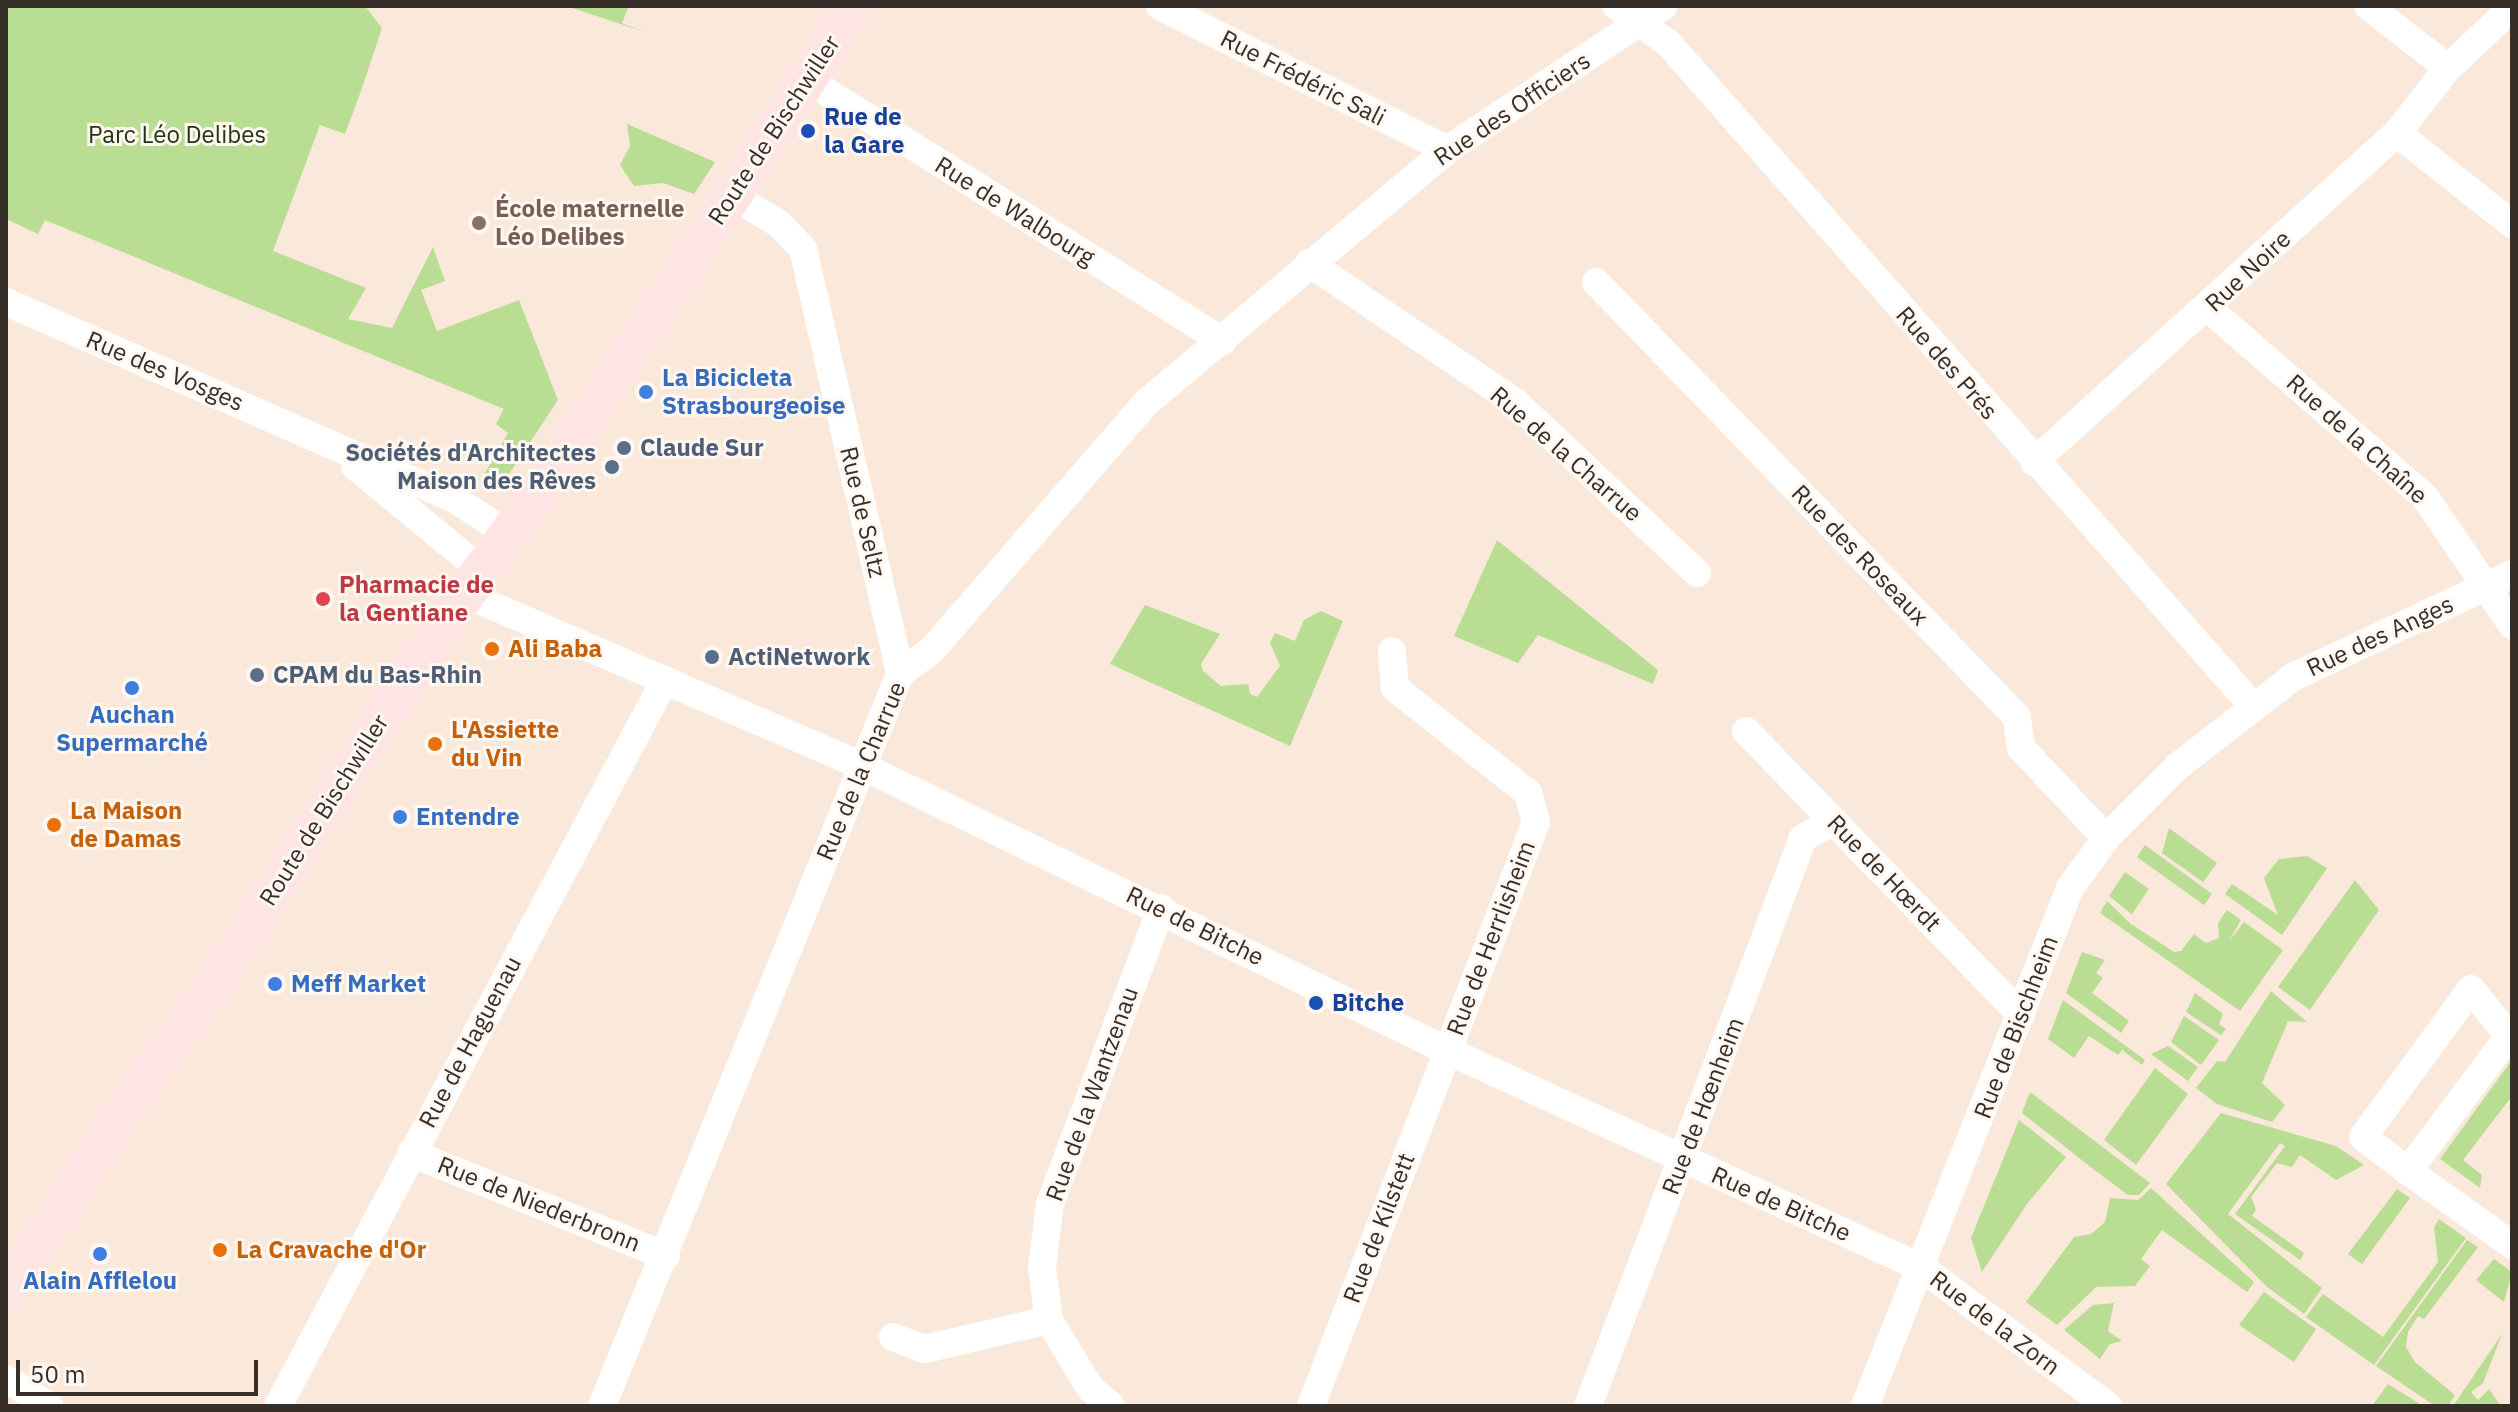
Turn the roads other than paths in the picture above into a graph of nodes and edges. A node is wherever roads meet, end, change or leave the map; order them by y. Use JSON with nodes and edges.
{"nodes":[{"id":1,"x":854,"y":6,"type":"edge"},
{"id":2,"x":1160,"y":6,"type":"edge"},
{"id":3,"x":1616,"y":6,"type":"edge"},
{"id":4,"x":1664,"y":6,"type":"edge"},
{"id":5,"x":2368,"y":6,"type":"edge"},
{"id":6,"x":2512,"y":8,"type":"edge"},
{"id":7,"x":1639,"y":22,"type":"junction"},
{"id":8,"x":2448,"y":68,"type":"junction"},
{"id":9,"x":808,"y":80,"type":"junction"},
{"id":10,"x":2397,"y":133,"type":"junction"},
{"id":11,"x":1447,"y":150,"type":"junction"},
{"id":12,"x":733,"y":196,"type":"junction"},
{"id":13,"x":1364,"y":217,"type":"joint"},
{"id":14,"x":2512,"y":224,"type":"edge"},
{"id":15,"x":1309,"y":263,"type":"junction"},
{"id":16,"x":1596,"y":282,"type":"dead end"},
{"id":17,"x":6,"y":302,"type":"edge"},
{"id":18,"x":2208,"y":308,"type":"junction"},
{"id":19,"x":1223,"y":341,"type":"junction"},
{"id":20,"x":324,"y":440,"type":"junction"},
{"id":21,"x":2034,"y":462,"type":"junction"},
{"id":22,"x":507,"y":533,"type":"junction"},
{"id":23,"x":1697,"y":573,"type":"dead end"},
{"id":24,"x":2512,"y":574,"type":"edge"},
{"id":25,"x":473,"y":582,"type":"junction"},
{"id":26,"x":2484,"y":588,"type":"junction"},
{"id":27,"x":2512,"y":625,"type":"edge"},
{"id":28,"x":1392,"y":651,"type":"dead end"},
{"id":29,"x":900,"y":674,"type":"junction"},
{"id":30,"x":665,"y":680,"type":"junction"},
{"id":31,"x":2253,"y":706,"type":"junction"},
{"id":32,"x":1746,"y":731,"type":"dead end"},
{"id":33,"x":860,"y":765,"type":"junction"},
{"id":34,"x":1834,"y":821,"type":"junction"},
{"id":35,"x":2106,"y":838,"type":"junction"},
{"id":36,"x":1161,"y":908,"type":"junction"},
{"id":37,"x":2021,"y":1015,"type":"junction"},
{"id":38,"x":1448,"y":1051,"type":"junction"},
{"id":39,"x":411,"y":1153,"type":"junction"},
{"id":40,"x":1684,"y":1159,"type":"junction"},
{"id":41,"x":2408,"y":1171,"type":"junction"},
{"id":42,"x":2512,"y":1245,"type":"edge"},
{"id":43,"x":666,"y":1256,"type":"junction"},
{"id":44,"x":1922,"y":1268,"type":"junction"},
{"id":45,"x":6,"y":1295,"type":"edge"},
{"id":46,"x":1049,"y":1320,"type":"junction"},
{"id":47,"x":893,"y":1337,"type":"dead end"},
{"id":48,"x":6,"y":1379,"type":"edge"},
{"id":49,"x":49,"y":1406,"type":"edge"},
{"id":50,"x":278,"y":1406,"type":"edge"},
{"id":51,"x":602,"y":1406,"type":"edge"},
{"id":52,"x":1111,"y":1406,"type":"edge"},
{"id":53,"x":1311,"y":1406,"type":"edge"},
{"id":54,"x":1588,"y":1406,"type":"edge"},
{"id":55,"x":1865,"y":1406,"type":"edge"},
{"id":56,"x":2108,"y":1406,"type":"edge"}],
"edges":[{"from":1,"to":9,"type":"main road","name":"Route de Bischwiller"},
{"from":2,"to":11,"type":"street","name":"Rue Frédéric Sali"},
{"from":3,"to":7,"type":"street","name":"Rue des Prés"},
{"from":4,"to":7,"type":"street","name":"Rue des Officiers"},
{"from":5,"to":8,"type":"street"},
{"from":6,"to":8,"type":"street","name":"Rue Noire"},
{"from":7,"to":11,"type":"street","name":"Rue des Officiers"},
{"from":7,"to":21,"type":"street","name":"Rue des Prés"},
{"from":8,"to":10,"type":"street","name":"Rue Noire"},
{"from":9,"to":12,"type":"main road","name":"Route de Bischwiller"},
{"from":9,"to":19,"type":"street","name":"Rue de Walbourg"},
{"from":10,"to":14,"type":"street"},
{"from":10,"to":18,"type":"street","name":"Rue Noire"},
{"from":11,"to":13,"type":"street","name":"Rue des Officiers"},
{"from":12,"to":22,"type":"main road","name":"Route de Bischwiller"},
{"from":12,"to":29,"type":"street","name":"Rue de Seltz"},
{"from":13,"to":15,"type":"street","name":"Rue de la Charrue"},
{"from":15,"to":19,"type":"street","name":"Rue de la Charrue"},
{"from":15,"to":23,"type":"street","name":"Rue de la Charrue"},
{"from":16,"to":35,"type":"street","name":"Rue des Roseaux"},
{"from":17,"to":20,"type":"street","name":"Rue des Vosges"},
{"from":18,"to":21,"type":"street","name":"Rue Noire"},
{"from":18,"to":26,"type":"street","name":"Rue de la Chaîne"},
{"from":19,"to":29,"type":"street","name":"Rue de la Charrue"},
{"from":20,"to":22,"type":"street","name":"Rue des Vosges"},
{"from":20,"to":25,"type":"street","name":"Rue des Vosges"},
{"from":21,"to":31,"type":"street","name":"Rue des Prés"},
{"from":22,"to":25,"type":"main road","name":"Route de Bischwiller"},
{"from":24,"to":26,"type":"street","name":"Rue des Anges"},
{"from":25,"to":30,"type":"street","name":"Rue de Bitche"},
{"from":25,"to":45,"type":"main road","name":"Route de Bischwiller"},
{"from":26,"to":27,"type":"street","name":"Rue de la Chaîne"},
{"from":26,"to":31,"type":"street","name":"Rue des Anges"},
{"from":28,"to":38,"type":"street","name":"Rue de Herrlisheim"},
{"from":29,"to":33,"type":"street","name":"Rue de la Charrue"},
{"from":30,"to":33,"type":"street","name":"Rue de Bitche"},
{"from":30,"to":39,"type":"street","name":"Rue de Haguenau"},
{"from":31,"to":35,"type":"street","name":"Rue de Bischheim"},
{"from":32,"to":34,"type":"street","name":"Rue de Hœrdt"},
{"from":33,"to":36,"type":"street","name":"Rue de Bitche"},
{"from":33,"to":43,"type":"street","name":"Rue de la Charrue"},
{"from":34,"to":37,"type":"street","name":"Rue de Hœrdt"},
{"from":34,"to":40,"type":"street","name":"Rue de Hœnheim"},
{"from":35,"to":37,"type":"street","name":"Rue de Bischheim"},
{"from":36,"to":38,"type":"street","name":"Rue de Bitche"},
{"from":36,"to":46,"type":"street","name":"Rue de la Wantzenau"},
{"from":37,"to":44,"type":"street","name":"Rue de Bischheim"},
{"from":38,"to":40,"type":"street","name":"Rue de Bitche"},
{"from":38,"to":53,"type":"street","name":"Rue de Kilstett"},
{"from":39,"to":43,"type":"street","name":"Rue de Niederbronn"},
{"from":39,"to":50,"type":"street","name":"Rue de Haguenau"},
{"from":40,"to":44,"type":"street","name":"Rue de Bitche"},
{"from":40,"to":54,"type":"street","name":"Rue de Hœnheim"},
{"from":41,"to":41,"type":"street"},
{"from":41,"to":42,"type":"street"},
{"from":43,"to":51,"type":"street","name":"Rue de la Charrue"},
{"from":44,"to":55,"type":"street","name":"Rue de Bischheim"},
{"from":44,"to":56,"type":"street","name":"Rue de la Zorn"},
{"from":46,"to":47,"type":"street"},
{"from":46,"to":52,"type":"street","name":"Rue de la Wantzenau"},
{"from":48,"to":49,"type":"street"}]}
